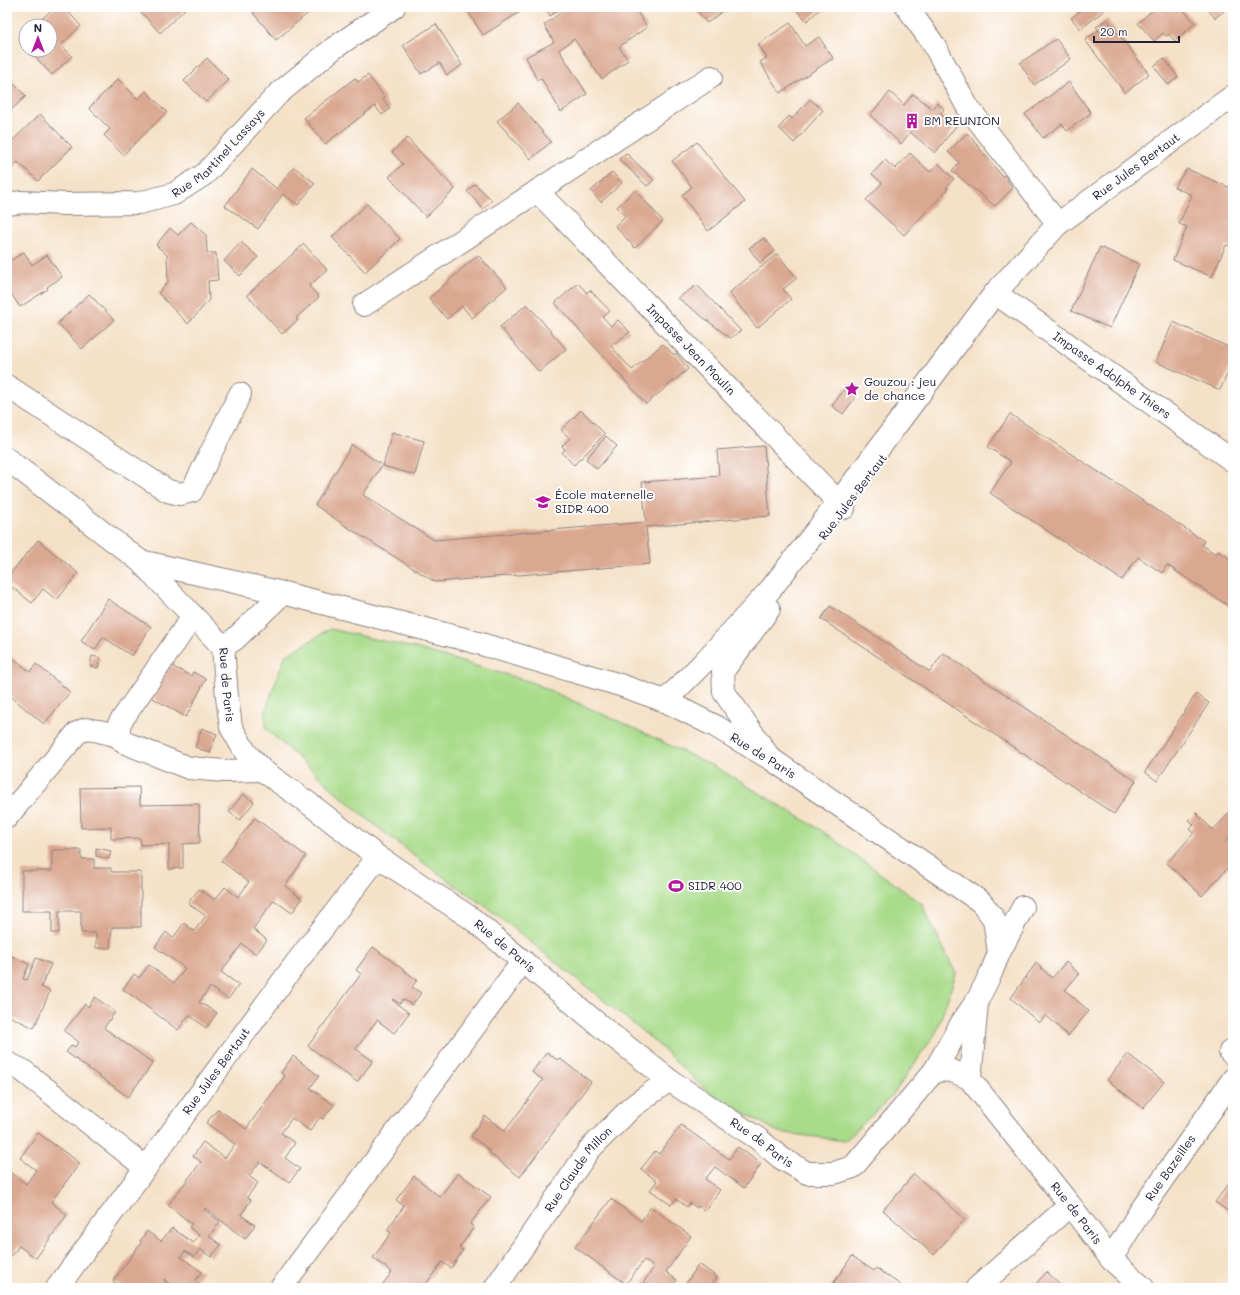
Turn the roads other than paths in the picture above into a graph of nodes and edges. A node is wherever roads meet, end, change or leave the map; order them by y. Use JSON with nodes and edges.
{"nodes":[{"id":1,"x":394,"y":7,"type":"edge"},
{"id":2,"x":906,"y":7,"type":"edge"},
{"id":3,"x":711,"y":77,"type":"dead end"},
{"id":4,"x":1233,"y":96,"type":"edge"},
{"id":5,"x":537,"y":192,"type":"junction"},
{"id":6,"x":7,"y":204,"type":"edge"},
{"id":7,"x":1058,"y":224,"type":"junction"},
{"id":8,"x":998,"y":295,"type":"junction"},
{"id":9,"x":364,"y":306,"type":"dead end"},
{"id":10,"x":7,"y":386,"type":"edge"},
{"id":11,"x":240,"y":394,"type":"dead end"},
{"id":12,"x":1230,"y":454,"type":"edge"},
{"id":13,"x":7,"y":459,"type":"edge"},
{"id":14,"x":841,"y":505,"type":"junction"},
{"id":15,"x":140,"y":561,"type":"junction"},
{"id":16,"x":283,"y":593,"type":"junction"},
{"id":17,"x":193,"y":616,"type":"junction"},
{"id":18,"x":223,"y":647,"type":"junction"},
{"id":19,"x":665,"y":701,"type":"junction"},
{"id":20,"x":118,"y":736,"type":"junction"},
{"id":21,"x":771,"y":759,"type":"junction"},
{"id":22,"x":262,"y":770,"type":"junction"},
{"id":23,"x":7,"y":817,"type":"edge"},
{"id":24,"x":378,"y":857,"type":"junction"},
{"id":25,"x":1023,"y":906,"type":"dead end"},
{"id":26,"x":999,"y":953,"type":"junction"},
{"id":27,"x":523,"y":961,"type":"junction"},
{"id":28,"x":978,"y":999,"type":"junction"},
{"id":29,"x":7,"y":1063,"type":"edge"},
{"id":30,"x":935,"y":1070,"type":"junction"},
{"id":31,"x":969,"y":1078,"type":"junction"},
{"id":32,"x":1233,"y":1079,"type":"edge"},
{"id":33,"x":669,"y":1080,"type":"junction"},
{"id":34,"x":146,"y":1168,"type":"junction"},
{"id":35,"x":1070,"y":1205,"type":"junction"},
{"id":36,"x":1111,"y":1259,"type":"junction"},
{"id":37,"x":501,"y":1284,"type":"edge"},
{"id":38,"x":1137,"y":1286,"type":"edge"},
{"id":39,"x":57,"y":1288,"type":"edge"},
{"id":40,"x":282,"y":1288,"type":"edge"},
{"id":41,"x":977,"y":1288,"type":"edge"}],
"edges":[{"from":1,"to":6,"type":"street","name":"Rue Martinel Lassays"},
{"from":2,"to":7,"type":"street"},
{"from":3,"to":5,"type":"street"},
{"from":4,"to":7,"type":"street","name":"Rue Jules Bertaut"},
{"from":5,"to":9,"type":"street"},
{"from":5,"to":14,"type":"street","name":"Impasse Jean Moulin"},
{"from":7,"to":8,"type":"street","name":"Rue Jules Bertaut"},
{"from":8,"to":12,"type":"street","name":"Impasse Adolphe Thiers"},
{"from":8,"to":14,"type":"street","name":"Rue Jules Bertaut"},
{"from":10,"to":11,"type":"street"},
{"from":13,"to":15,"type":"street","name":"Rue de Paris"},
{"from":14,"to":19,"type":"street","name":"Rue Jules Bertaut"},
{"from":14,"to":21,"type":"street","name":"Rue Jules Bertaut"},
{"from":15,"to":16,"type":"street","name":"Rue de Paris"},
{"from":15,"to":17,"type":"street","name":"Rue de Paris"},
{"from":16,"to":18,"type":"street"},
{"from":16,"to":19,"type":"street","name":"Rue de Paris"},
{"from":17,"to":18,"type":"street","name":"Rue de Paris"},
{"from":17,"to":20,"type":"street"},
{"from":18,"to":22,"type":"street","name":"Rue de Paris"},
{"from":19,"to":21,"type":"street","name":"Rue de Paris"},
{"from":20,"to":22,"type":"street"},
{"from":20,"to":23,"type":"street"},
{"from":21,"to":26,"type":"street","name":"Rue de Paris"},
{"from":22,"to":24,"type":"street","name":"Rue de Paris"},
{"from":24,"to":27,"type":"street","name":"Rue de Paris"},
{"from":24,"to":34,"type":"street","name":"Rue Jules Bertaut"},
{"from":25,"to":26,"type":"street"},
{"from":26,"to":28,"type":"street","name":"Rue de Paris"},
{"from":27,"to":33,"type":"street","name":"Rue de Paris"},
{"from":27,"to":40,"type":"street"},
{"from":28,"to":30,"type":"street","name":"Rue de Paris"},
{"from":28,"to":31,"type":"street","name":"Rue de Paris"},
{"from":29,"to":34,"type":"street"},
{"from":30,"to":31,"type":"street"},
{"from":30,"to":33,"type":"street","name":"Rue de Paris"},
{"from":31,"to":35,"type":"street","name":"Rue de Paris"},
{"from":32,"to":36,"type":"street","name":"Rue Bazeilles"},
{"from":33,"to":37,"type":"street","name":"Rue Claude Millon"},
{"from":34,"to":39,"type":"street","name":"Rue Jules Bertaut"},
{"from":35,"to":36,"type":"street","name":"Rue de Paris"},
{"from":35,"to":41,"type":"street"},
{"from":36,"to":38,"type":"street","name":"Rue de Paris"}]}
